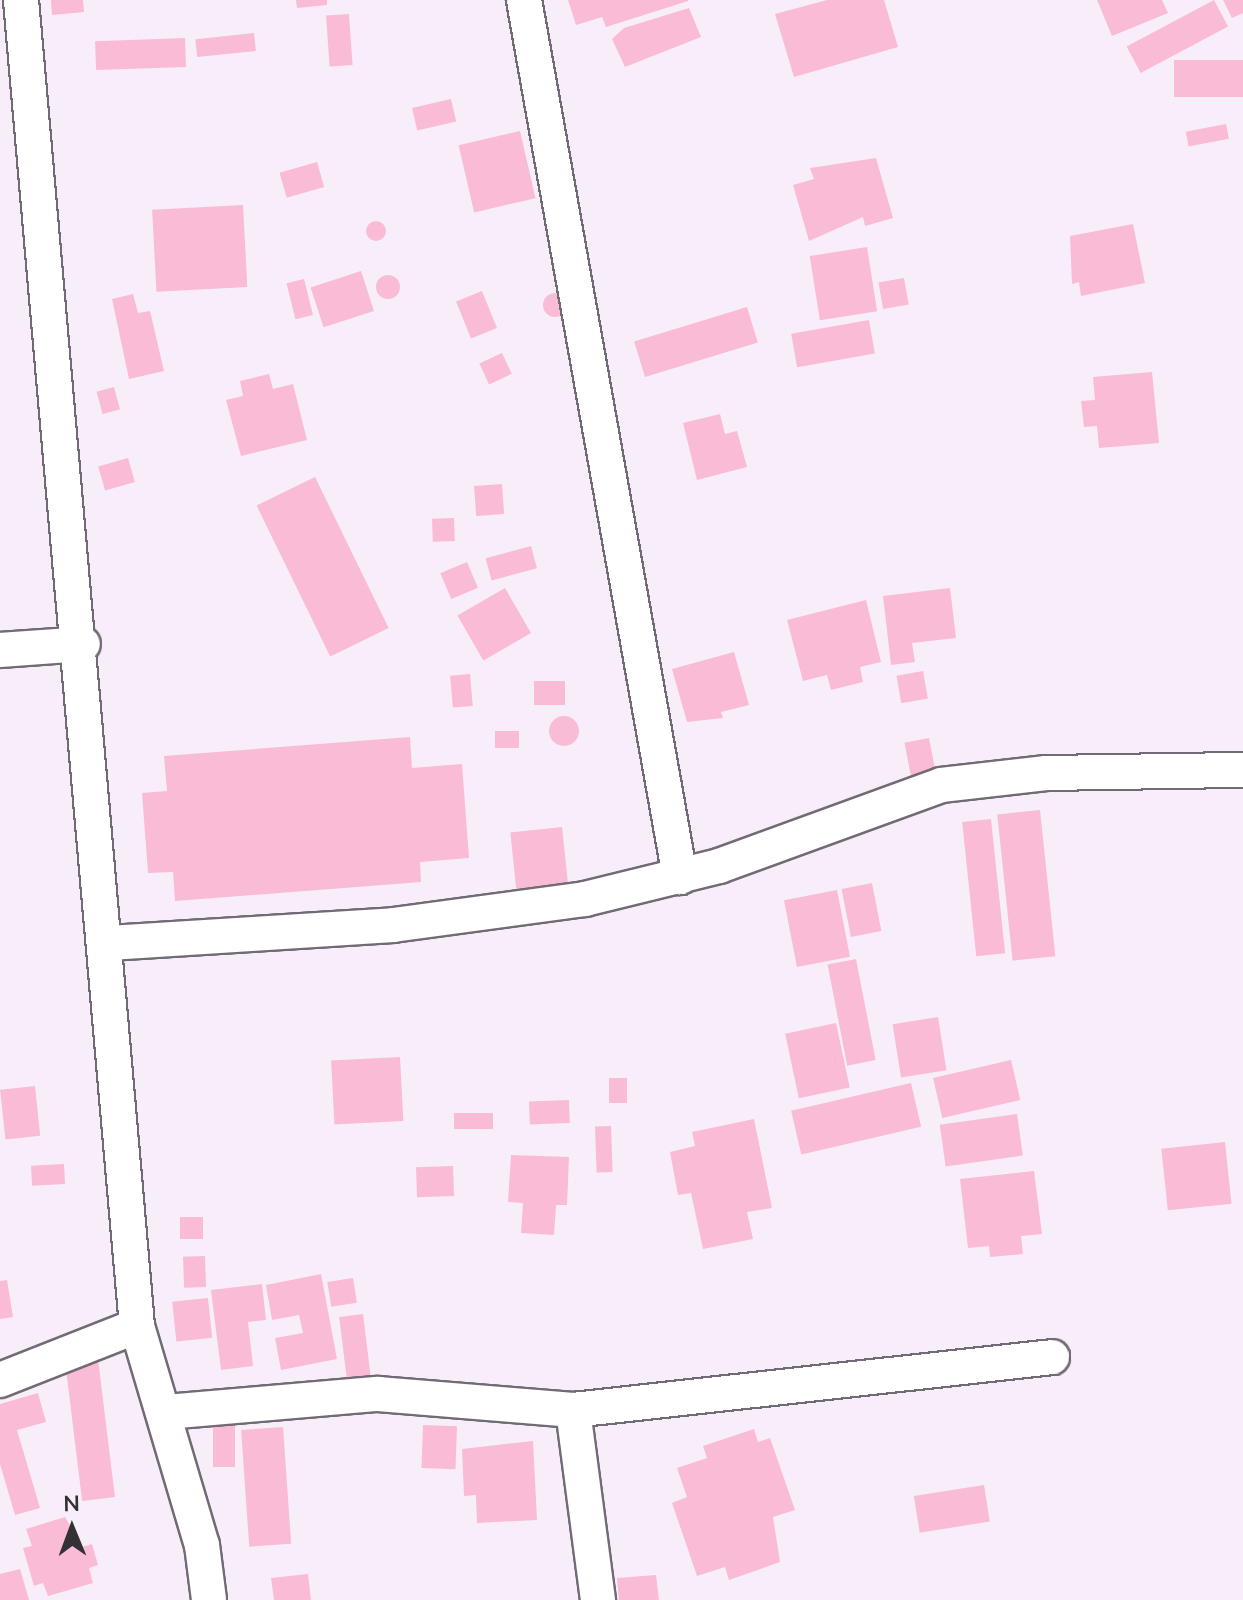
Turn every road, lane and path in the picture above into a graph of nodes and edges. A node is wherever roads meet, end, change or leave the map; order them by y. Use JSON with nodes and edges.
{"nodes":[{"id":1,"x":21,"y":0,"type":"edge"},
{"id":2,"x":524,"y":0,"type":"edge"},
{"id":3,"x":83,"y":644,"type":"junction"},
{"id":4,"x":0,"y":650,"type":"edge"},
{"id":5,"x":1243,"y":770,"type":"edge"},
{"id":6,"x":680,"y":877,"type":"junction"},
{"id":7,"x":109,"y":943,"type":"junction"},
{"id":8,"x":137,"y":1326,"type":"junction"},
{"id":9,"x":1052,"y":1357,"type":"dead end"},
{"id":10,"x":0,"y":1380,"type":"edge"},
{"id":11,"x":573,"y":1410,"type":"junction"},
{"id":12,"x":166,"y":1412,"type":"junction"},
{"id":13,"x":209,"y":1600,"type":"edge"},
{"id":14,"x":598,"y":1600,"type":"edge"}],
"edges":[{"from":1,"to":3,"type":"street"},
{"from":2,"to":6,"type":"street"},
{"from":3,"to":4,"type":"street"},
{"from":3,"to":7,"type":"street"},
{"from":5,"to":6,"type":"street"},
{"from":6,"to":7,"type":"street"},
{"from":7,"to":8,"type":"street"},
{"from":8,"to":10,"type":"street"},
{"from":8,"to":12,"type":"street"},
{"from":9,"to":11,"type":"street"},
{"from":11,"to":12,"type":"street"},
{"from":11,"to":14,"type":"street"},
{"from":12,"to":13,"type":"street"}]}
